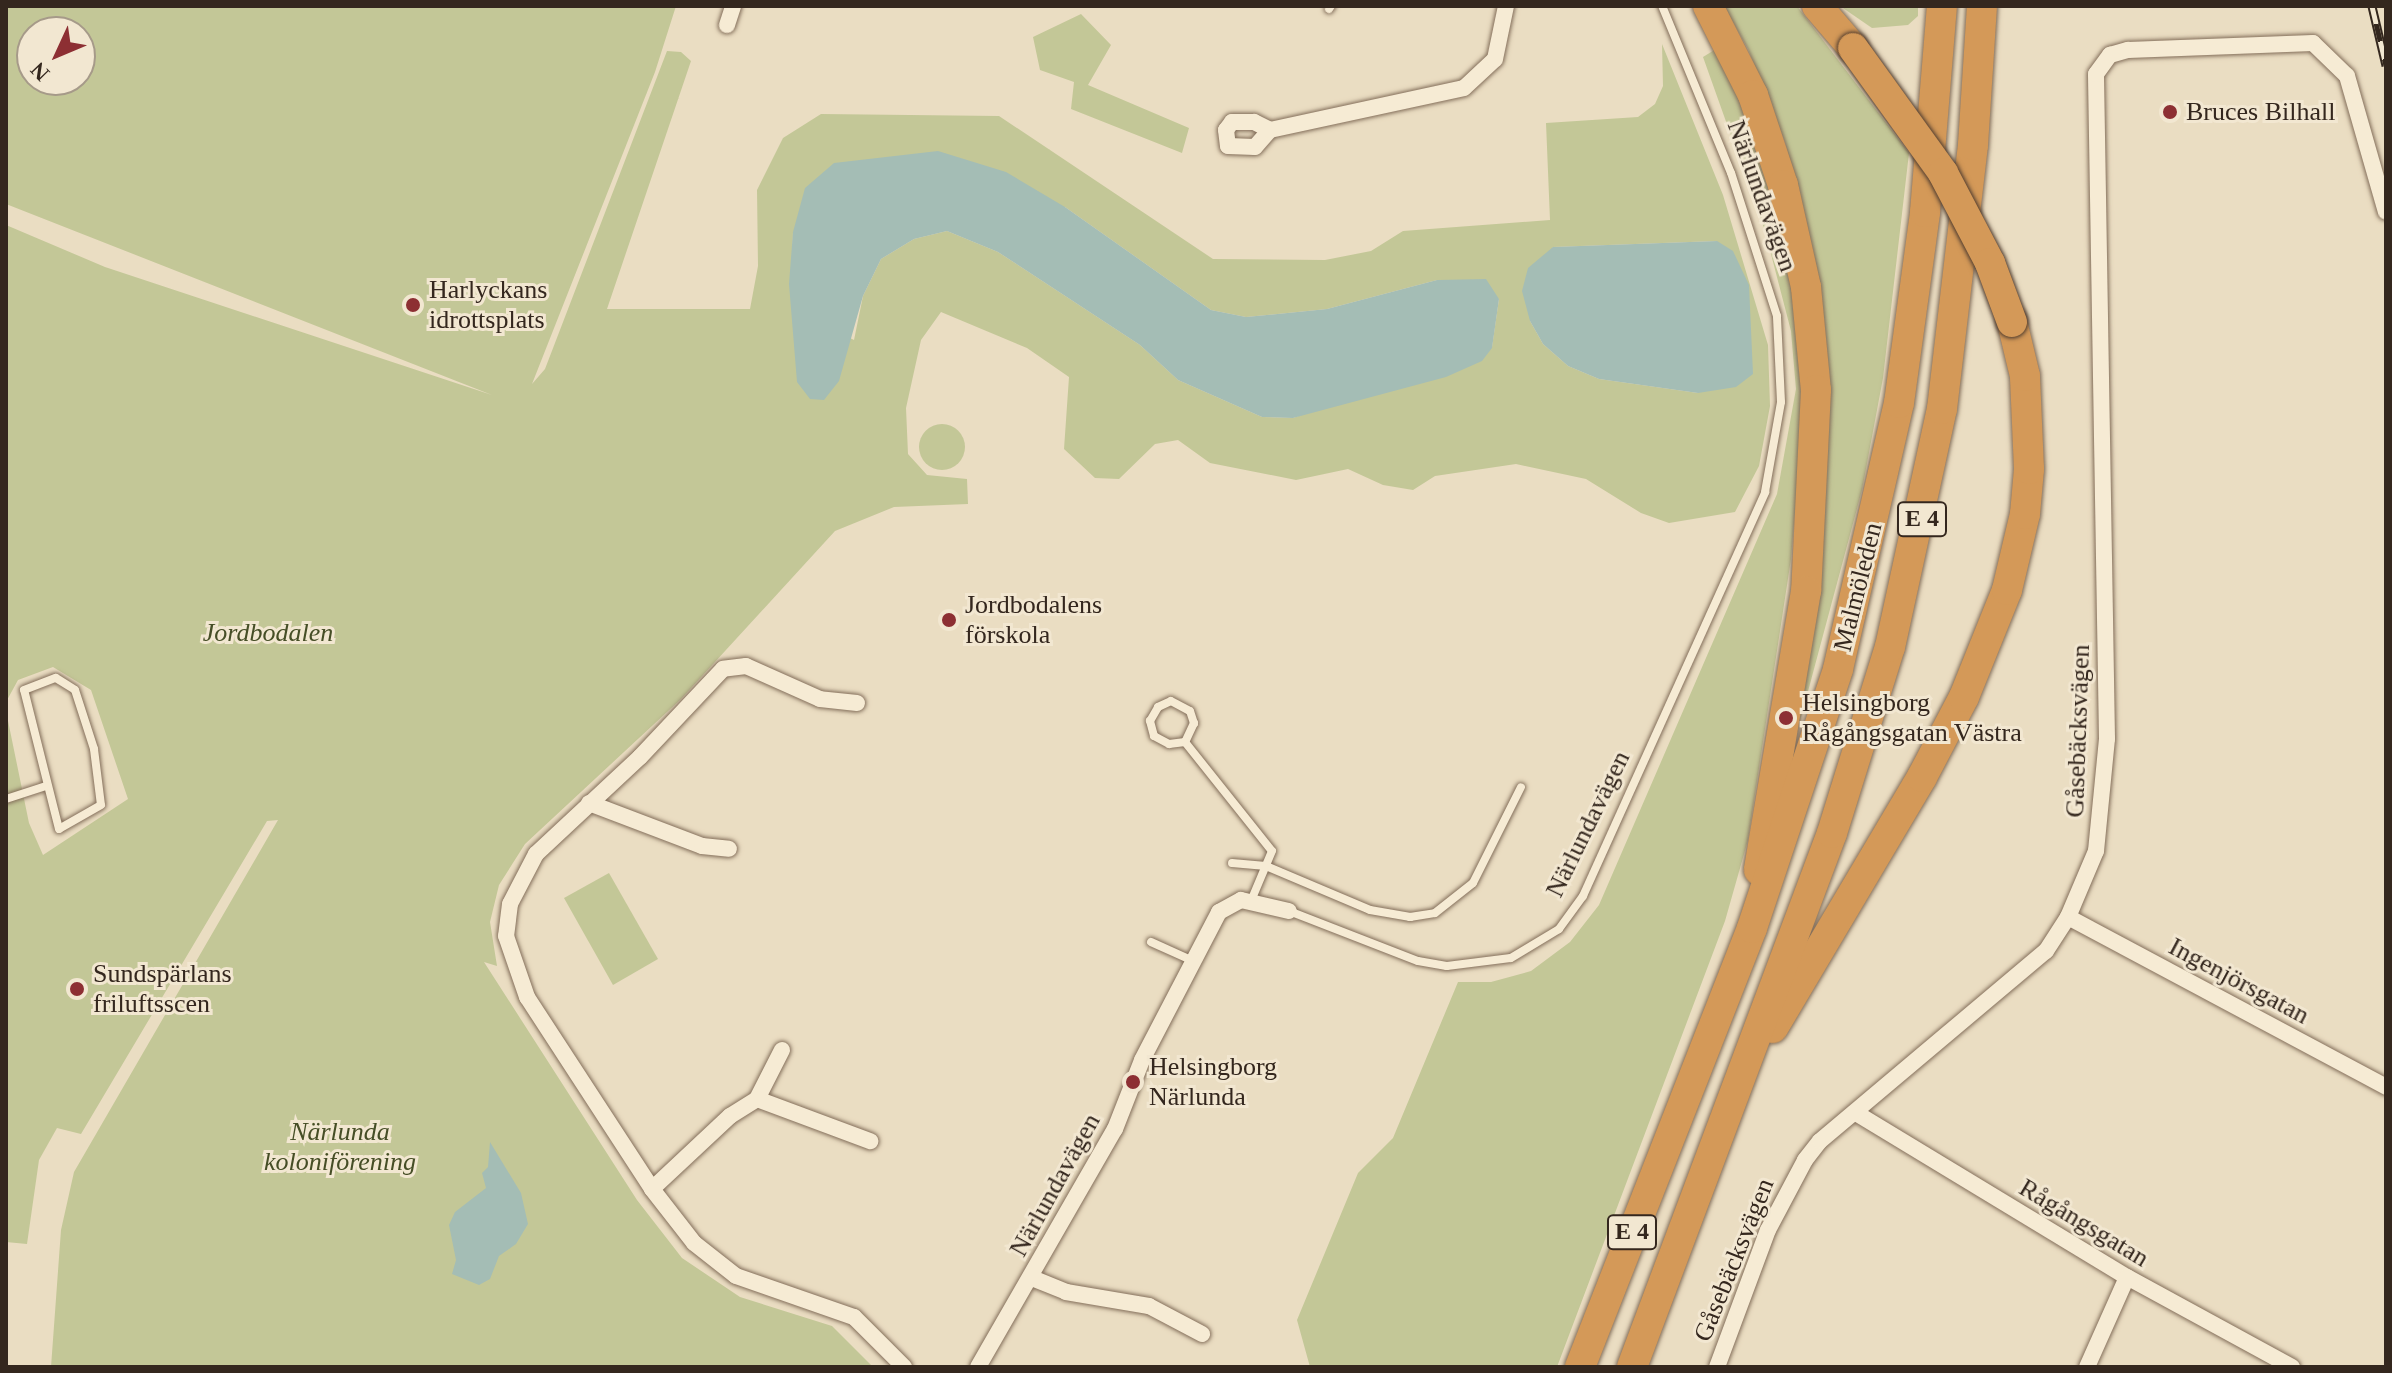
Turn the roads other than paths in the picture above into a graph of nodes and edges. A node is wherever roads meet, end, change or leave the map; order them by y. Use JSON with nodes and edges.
{"nodes":[{"id":1,"x":733,"y":6,"type":"edge"},
{"id":2,"x":1506,"y":6,"type":"edge"},
{"id":3,"x":1662,"y":6,"type":"edge"},
{"id":4,"x":1708,"y":6,"type":"edge"},
{"id":5,"x":1817,"y":6,"type":"edge"},
{"id":6,"x":1942,"y":6,"type":"edge"},
{"id":7,"x":1982,"y":6,"type":"edge"},
{"id":8,"x":727,"y":25,"type":"dead end"},
{"id":9,"x":1270,"y":130,"type":"dead end"},
{"id":10,"x":2386,"y":212,"type":"edge"},
{"id":11,"x":857,"y":703,"type":"dead end"},
{"id":12,"x":1185,"y":742,"type":"junction"},
{"id":13,"x":46,"y":786,"type":"junction"},
{"id":14,"x":1521,"y":787,"type":"dead end"},
{"id":15,"x":7,"y":796,"type":"edge"},
{"id":16,"x":589,"y":803,"type":"junction"},
{"id":17,"x":729,"y":849,"type":"dead end"},
{"id":18,"x":1232,"y":863,"type":"dead end"},
{"id":19,"x":1266,"y":866,"type":"junction"},
{"id":20,"x":1251,"y":901,"type":"junction"},
{"id":21,"x":1289,"y":911,"type":"joint"},
{"id":22,"x":2068,"y":917,"type":"junction"},
{"id":23,"x":1752,"y":928,"type":"junction"},
{"id":24,"x":1151,"y":942,"type":"dead end"},
{"id":25,"x":1193,"y":961,"type":"junction"},
{"id":26,"x":782,"y":1050,"type":"dead end"},
{"id":27,"x":1746,"y":1069,"type":"junction"},
{"id":28,"x":2386,"y":1087,"type":"edge"},
{"id":29,"x":757,"y":1099,"type":"junction"},
{"id":30,"x":1856,"y":1113,"type":"junction"},
{"id":31,"x":870,"y":1141,"type":"dead end"},
{"id":32,"x":652,"y":1189,"type":"junction"},
{"id":33,"x":2127,"y":1277,"type":"junction"},
{"id":34,"x":1032,"y":1278,"type":"junction"},
{"id":35,"x":1202,"y":1334,"type":"dead end"},
{"id":36,"x":904,"y":1367,"type":"edge"},
{"id":37,"x":978,"y":1367,"type":"edge"},
{"id":38,"x":1580,"y":1367,"type":"edge"},
{"id":39,"x":1632,"y":1367,"type":"edge"},
{"id":40,"x":1717,"y":1367,"type":"edge"},
{"id":41,"x":2087,"y":1367,"type":"edge"},
{"id":42,"x":2292,"y":1367,"type":"edge"}],
"edges":[{"from":1,"to":8,"type":"street"},
{"from":2,"to":9,"type":"street"},
{"from":3,"to":21,"type":"lane","name":"Närlundavägen"},
{"from":4,"to":23,"type":"highway"},
{"from":5,"to":27,"type":"highway","bridge":true},
{"from":6,"to":23,"type":"highway","name":"Malmöleden","number":"E 4"},
{"from":7,"to":27,"type":"highway","name":"Malmöleden","number":"E 4"},
{"from":10,"to":22,"type":"street","name":"Gåsebäcksvägen"},
{"from":11,"to":16,"type":"street"},
{"from":12,"to":12,"type":"lane"},
{"from":12,"to":19,"type":"lane"},
{"from":13,"to":13,"type":"lane"},
{"from":13,"to":15,"type":"lane"},
{"from":14,"to":19,"type":"lane"},
{"from":16,"to":17,"type":"street"},
{"from":16,"to":32,"type":"street"},
{"from":18,"to":19,"type":"lane"},
{"from":19,"to":20,"type":"lane"},
{"from":20,"to":21,"type":"street","name":"Närlundavägen"},
{"from":20,"to":25,"type":"street","name":"Närlundavägen"},
{"from":22,"to":28,"type":"street","name":"Ingenjörsgatan"},
{"from":22,"to":30,"type":"street","name":"Gåsebäcksvägen"},
{"from":23,"to":38,"type":"highway","name":"Malmöleden","number":"E 4"},
{"from":24,"to":25,"type":"lane"},
{"from":25,"to":34,"type":"street","name":"Närlundavägen"},
{"from":26,"to":29,"type":"street"},
{"from":27,"to":39,"type":"highway","name":"Malmöleden","number":"E 4"},
{"from":29,"to":31,"type":"street"},
{"from":29,"to":32,"type":"street"},
{"from":30,"to":33,"type":"street","name":"Rågångsgatan"},
{"from":30,"to":40,"type":"street","name":"Gåsebäcksvägen"},
{"from":32,"to":36,"type":"street"},
{"from":33,"to":41,"type":"street"},
{"from":33,"to":42,"type":"street","name":"Rågångsgatan"},
{"from":34,"to":35,"type":"street","name":"Närlundavägen"},
{"from":34,"to":37,"type":"street","name":"Närlundavägen"}]}
